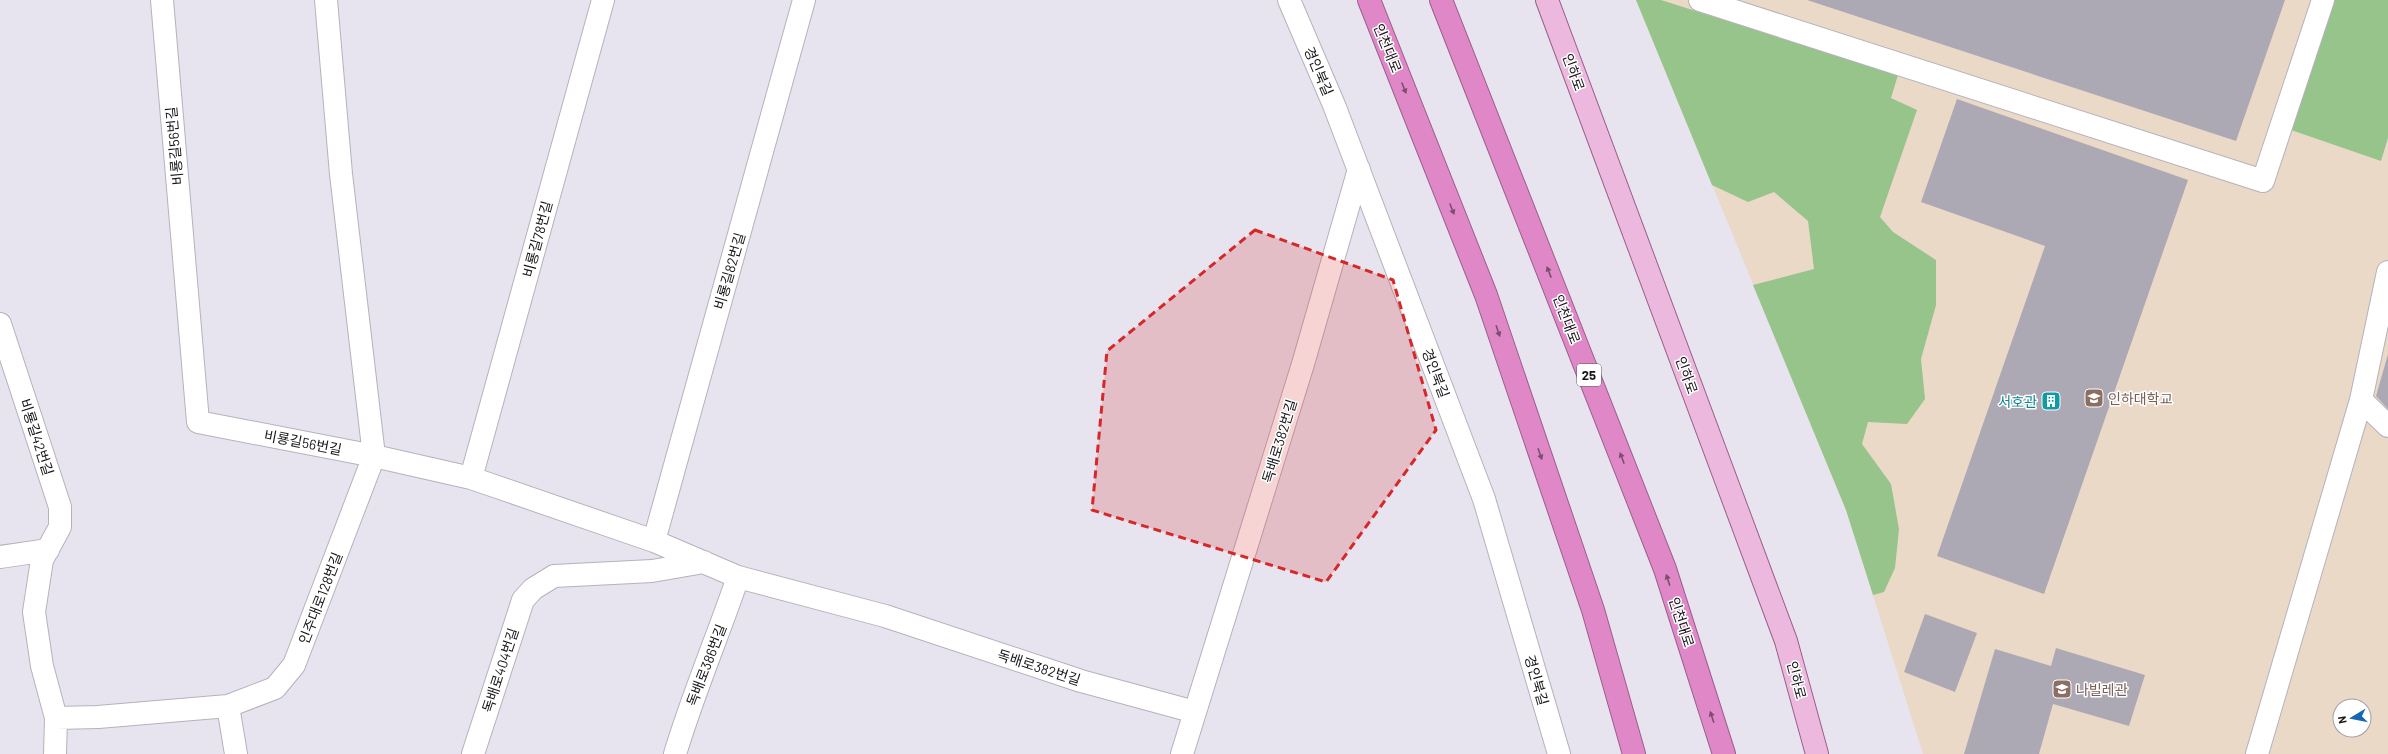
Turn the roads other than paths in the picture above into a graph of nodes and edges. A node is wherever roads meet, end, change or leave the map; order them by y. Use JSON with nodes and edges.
{"nodes":[{"id":1,"x":162,"y":0,"type":"edge"},
{"id":2,"x":326,"y":0,"type":"edge"},
{"id":3,"x":603,"y":0,"type":"edge"},
{"id":4,"x":804,"y":0,"type":"edge"},
{"id":5,"x":1289,"y":0,"type":"edge"},
{"id":6,"x":1369,"y":0,"type":"edge"},
{"id":7,"x":1441,"y":0,"type":"edge"},
{"id":8,"x":1547,"y":0,"type":"edge"},
{"id":9,"x":1700,"y":0,"type":"edge"},
{"id":10,"x":2323,"y":0,"type":"edge"},
{"id":11,"x":1359,"y":169,"type":"junction"},
{"id":12,"x":2388,"y":272,"type":"edge"},
{"id":13,"x":0,"y":324,"type":"edge"},
{"id":14,"x":2361,"y":400,"type":"junction"},
{"id":15,"x":2388,"y":426,"type":"edge"},
{"id":16,"x":374,"y":456,"type":"junction"},
{"id":17,"x":471,"y":478,"type":"junction"},
{"id":18,"x":654,"y":541,"type":"junction"},
{"id":19,"x":48,"y":550,"type":"junction"},
{"id":20,"x":0,"y":557,"type":"edge"},
{"id":21,"x":704,"y":562,"type":"junction"},
{"id":22,"x":738,"y":577,"type":"junction"},
{"id":23,"x":228,"y":706,"type":"junction"},
{"id":24,"x":1195,"y":712,"type":"junction"},
{"id":25,"x":56,"y":718,"type":"junction"},
{"id":26,"x":55,"y":754,"type":"edge"},
{"id":27,"x":236,"y":754,"type":"edge"},
{"id":28,"x":472,"y":754,"type":"edge"},
{"id":29,"x":675,"y":754,"type":"edge"},
{"id":30,"x":1182,"y":754,"type":"edge"},
{"id":31,"x":1559,"y":754,"type":"edge"},
{"id":32,"x":1634,"y":754,"type":"edge"},
{"id":33,"x":1724,"y":754,"type":"edge"},
{"id":34,"x":1817,"y":754,"type":"edge"},
{"id":35,"x":2257,"y":754,"type":"edge"}],
"edges":[{"from":1,"to":16,"type":"street","name":"비룡길56번길"},
{"from":2,"to":16,"type":"street"},
{"from":3,"to":17,"type":"street","name":"비룡길78번길"},
{"from":4,"to":18,"type":"street","name":"비룡길82번길"},
{"from":5,"to":11,"type":"street","name":"경인북길"},
{"from":6,"to":32,"type":"highway","name":"인천대로","one_way":true},
{"from":33,"to":7,"type":"highway","name":"인천대로","number":"25","one_way":true},
{"from":8,"to":34,"type":"main road","name":"인하로"},
{"from":9,"to":10,"type":"street"},
{"from":11,"to":24,"type":"street","name":"독배로382번길"},
{"from":11,"to":31,"type":"street","name":"경인북길"},
{"from":12,"to":14,"type":"street"},
{"from":13,"to":19,"type":"street","name":"비룡길42번길"},
{"from":14,"to":15,"type":"street"},
{"from":14,"to":35,"type":"street"},
{"from":16,"to":17,"type":"street","name":"독배로382번길"},
{"from":16,"to":23,"type":"street","name":"인주대로128번길"},
{"from":17,"to":18,"type":"street","name":"독배로382번길"},
{"from":18,"to":21,"type":"street","name":"독배로382번길"},
{"from":19,"to":20,"type":"street"},
{"from":19,"to":25,"type":"street","name":"비룡길42번길"},
{"from":21,"to":22,"type":"street","name":"독배로382번길"},
{"from":21,"to":28,"type":"street","name":"독배로404번길"},
{"from":22,"to":24,"type":"street","name":"독배로382번길"},
{"from":22,"to":29,"type":"street","name":"독배로386번길"},
{"from":23,"to":25,"type":"street","name":"인주대로128번길"},
{"from":23,"to":27,"type":"street"},
{"from":24,"to":30,"type":"street","name":"독배로382번길"},
{"from":25,"to":26,"type":"street"}]}
